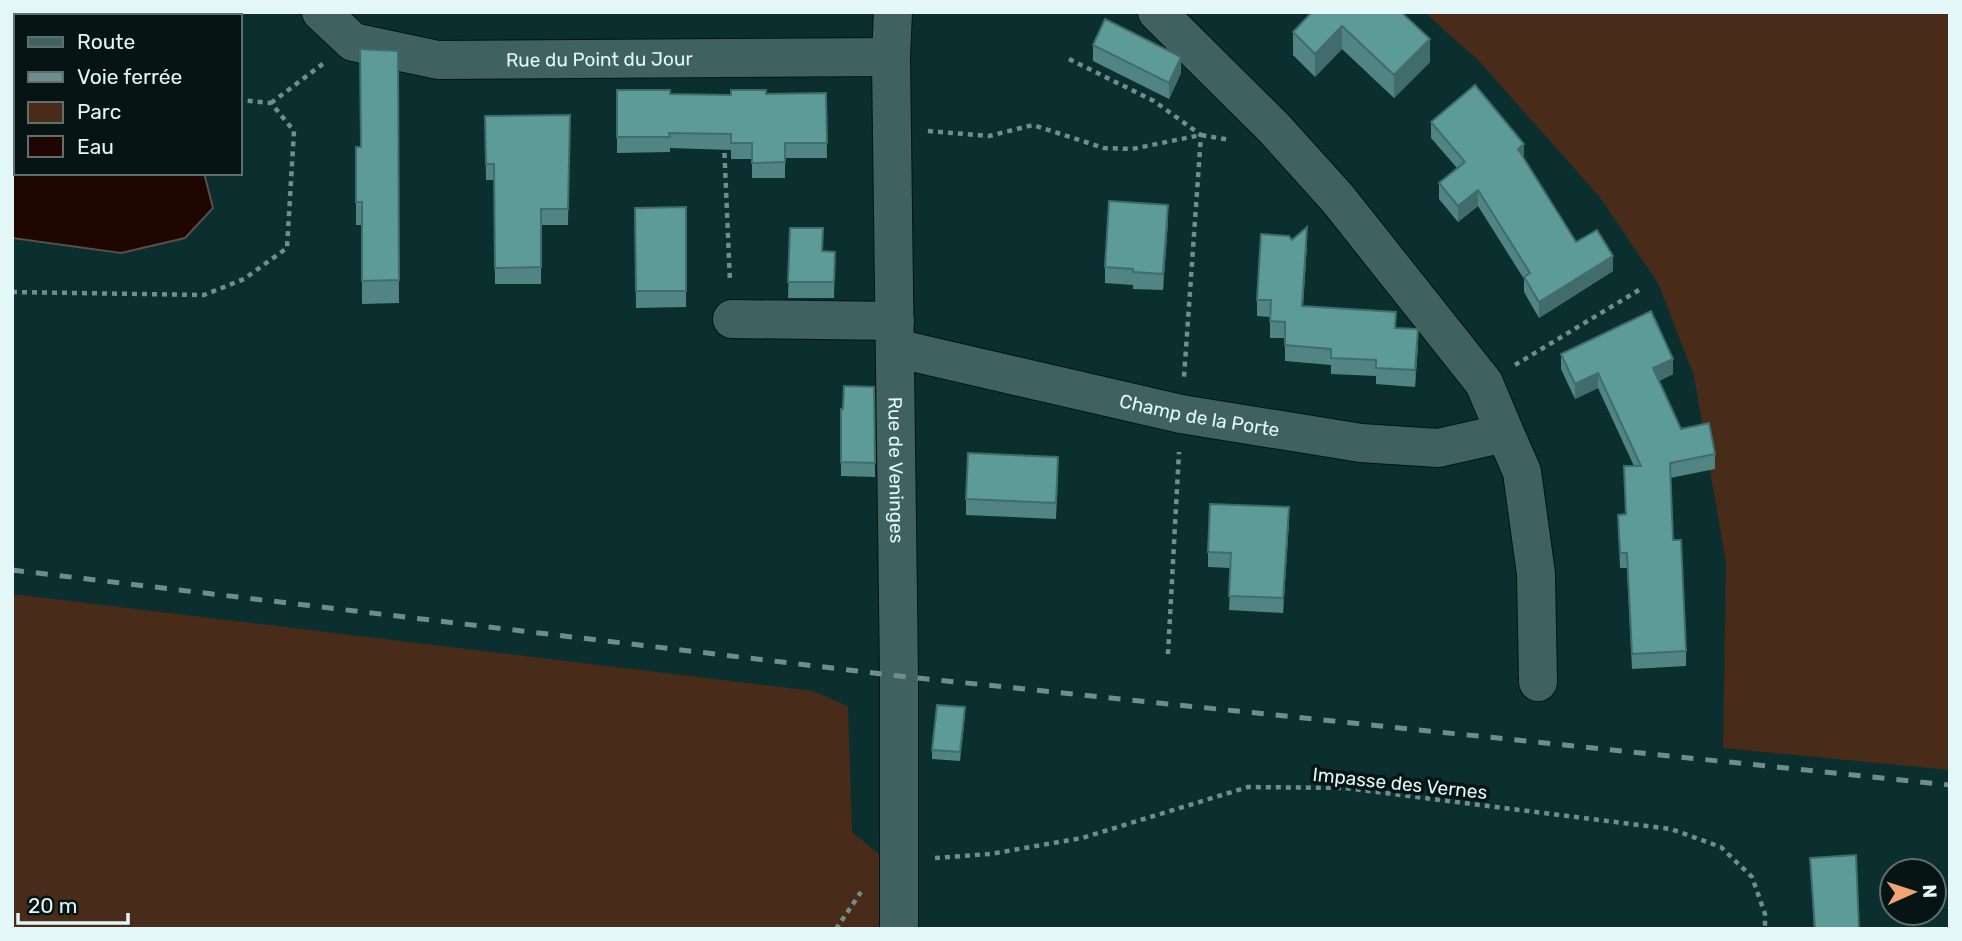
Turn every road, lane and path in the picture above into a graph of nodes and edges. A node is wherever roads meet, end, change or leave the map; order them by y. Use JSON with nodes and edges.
{"nodes":[{"id":1,"x":321,"y":12,"type":"edge"},
{"id":2,"x":893,"y":12,"type":"edge"},
{"id":3,"x":1157,"y":12,"type":"edge"},
{"id":4,"x":353,"y":42,"type":"junction"},
{"id":5,"x":891,"y":57,"type":"junction"},
{"id":6,"x":1069,"y":59,"type":"dead end"},
{"id":7,"x":242,"y":100,"type":"edge"},
{"id":8,"x":271,"y":103,"type":"junction"},
{"id":9,"x":892,"y":127,"type":"junction"},
{"id":10,"x":1274,"y":128,"type":"junction"},
{"id":11,"x":1201,"y":135,"type":"junction"},
{"id":12,"x":724,"y":141,"type":"edge"},
{"id":13,"x":1639,"y":290,"type":"dead end"},
{"id":14,"x":12,"y":292,"type":"edge"},
{"id":15,"x":732,"y":319,"type":"joint"},
{"id":16,"x":895,"y":335,"type":"junction"},
{"id":17,"x":1484,"y":383,"type":"junction"},
{"id":18,"x":1181,"y":414,"type":"junction"},
{"id":19,"x":1506,"y":433,"type":"junction"},
{"id":20,"x":1168,"y":654,"type":"dead end"},
{"id":21,"x":1538,"y":682,"type":"dead end"},
{"id":22,"x":899,"y":861,"type":"junction"},
{"id":23,"x":899,"y":929,"type":"edge"},
{"id":24,"x":1765,"y":929,"type":"edge"}],
"edges":[{"from":1,"to":4,"type":"street"},
{"from":2,"to":5,"type":"street","name":"Rue de Veninges"},
{"from":3,"to":10,"type":"street"},
{"from":4,"to":5,"type":"street","name":"Rue du Point du Jour"},
{"from":4,"to":8,"type":"path"},
{"from":5,"to":9,"type":"street","name":"Rue de Veninges"},
{"from":6,"to":11,"type":"path"},
{"from":7,"to":8,"type":"path"},
{"from":8,"to":14,"type":"path"},
{"from":9,"to":11,"type":"path"},
{"from":9,"to":16,"type":"street","name":"Rue de Veninges"},
{"from":10,"to":11,"type":"path"},
{"from":10,"to":17,"type":"street"},
{"from":11,"to":18,"type":"path"},
{"from":12,"to":15,"type":"path"},
{"from":13,"to":17,"type":"path"},
{"from":15,"to":16,"type":"street","name":"Champ de la Porte"},
{"from":16,"to":18,"type":"street","name":"Champ de la Porte"},
{"from":16,"to":22,"type":"street","name":"Rue de Veninges"},
{"from":17,"to":19,"type":"street"},
{"from":18,"to":19,"type":"street","name":"Champ de la Porte"},
{"from":18,"to":20,"type":"path"},
{"from":19,"to":21,"type":"street"},
{"from":22,"to":23,"type":"street","name":"Rue de Veninges"},
{"from":22,"to":24,"type":"path","name":"Impasse des Vernes"}]}
